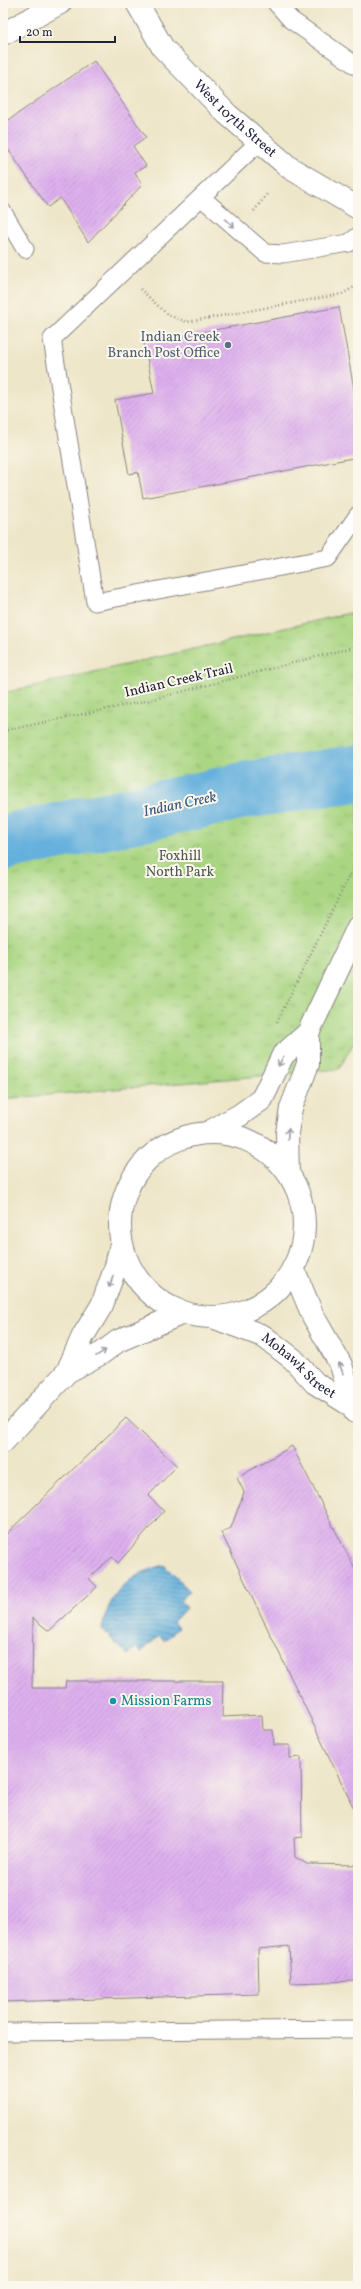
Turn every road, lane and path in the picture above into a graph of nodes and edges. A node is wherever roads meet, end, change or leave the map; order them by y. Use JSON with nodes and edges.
{"nodes":[{"id":1,"x":60,"y":3,"type":"edge"},
{"id":2,"x":137,"y":3,"type":"edge"},
{"id":3,"x":276,"y":3,"type":"edge"},
{"id":4,"x":3,"y":34,"type":"edge"},
{"id":5,"x":358,"y":67,"type":"edge"},
{"id":6,"x":260,"y":141,"type":"junction"},
{"id":7,"x":267,"y":194,"type":"dead end"},
{"id":8,"x":201,"y":197,"type":"junction"},
{"id":9,"x":358,"y":208,"type":"edge"},
{"id":10,"x":3,"y":212,"type":"edge"},
{"id":11,"x":249,"y":216,"type":"dead end"},
{"id":12,"x":358,"y":236,"type":"edge"},
{"id":13,"x":25,"y":249,"type":"dead end"},
{"id":14,"x":122,"y":272,"type":"junction"},
{"id":15,"x":358,"y":285,"type":"edge"},
{"id":16,"x":358,"y":515,"type":"edge"},
{"id":17,"x":358,"y":646,"type":"edge"},
{"id":18,"x":3,"y":731,"type":"edge"},
{"id":19,"x":358,"y":858,"type":"edge"},
{"id":20,"x":358,"y":927,"type":"edge"},
{"id":21,"x":276,"y":1024,"type":"dead end"},
{"id":22,"x":308,"y":1033,"type":"junction"},
{"id":23,"x":209,"y":1132,"type":"junction"},
{"id":24,"x":288,"y":1173,"type":"junction"},
{"id":25,"x":121,"y":1244,"type":"junction"},
{"id":26,"x":293,"y":1268,"type":"junction"},
{"id":27,"x":183,"y":1313,"type":"junction"},
{"id":28,"x":215,"y":1318,"type":"junction"},
{"id":29,"x":67,"y":1372,"type":"junction"},
{"id":30,"x":355,"y":1412,"type":"edge"},
{"id":31,"x":3,"y":1442,"type":"edge"},
{"id":32,"x":358,"y":2029,"type":"edge"},
{"id":33,"x":3,"y":2032,"type":"edge"}],
"edges":[{"from":1,"to":4,"type":"street"},
{"from":2,"to":6,"type":"street","name":"West 107th Street"},
{"from":3,"to":5,"type":"lane"},
{"from":6,"to":8,"type":"lane"},
{"from":6,"to":9,"type":"street","name":"West 107th Street"},
{"from":7,"to":11,"type":"path"},
{"from":8,"to":12,"type":"lane","one_way":true},
{"from":8,"to":14,"type":"lane"},
{"from":10,"to":13,"type":"lane"},
{"from":14,"to":15,"type":"path"},
{"from":14,"to":16,"type":"lane"},
{"from":17,"to":18,"type":"path","name":"Indian Creek Trail"},
{"from":19,"to":21,"type":"path"},
{"from":20,"to":22,"type":"street"},
{"from":22,"to":23,"type":"street","one_way":true},
{"from":24,"to":22,"type":"street","one_way":true},
{"from":23,"to":24,"type":"street"},
{"from":23,"to":25,"type":"street"},
{"from":24,"to":26,"type":"street"},
{"from":25,"to":27,"type":"street"},
{"from":25,"to":29,"type":"street","one_way":true},
{"from":26,"to":28,"type":"street"},
{"from":30,"to":26,"type":"street","name":"Mohawk Street","one_way":true},
{"from":27,"to":28,"type":"street"},
{"from":29,"to":27,"type":"street","one_way":true},
{"from":28,"to":30,"type":"street","name":"Mohawk Street"},
{"from":29,"to":31,"type":"street"},
{"from":32,"to":33,"type":"lane"}]}
